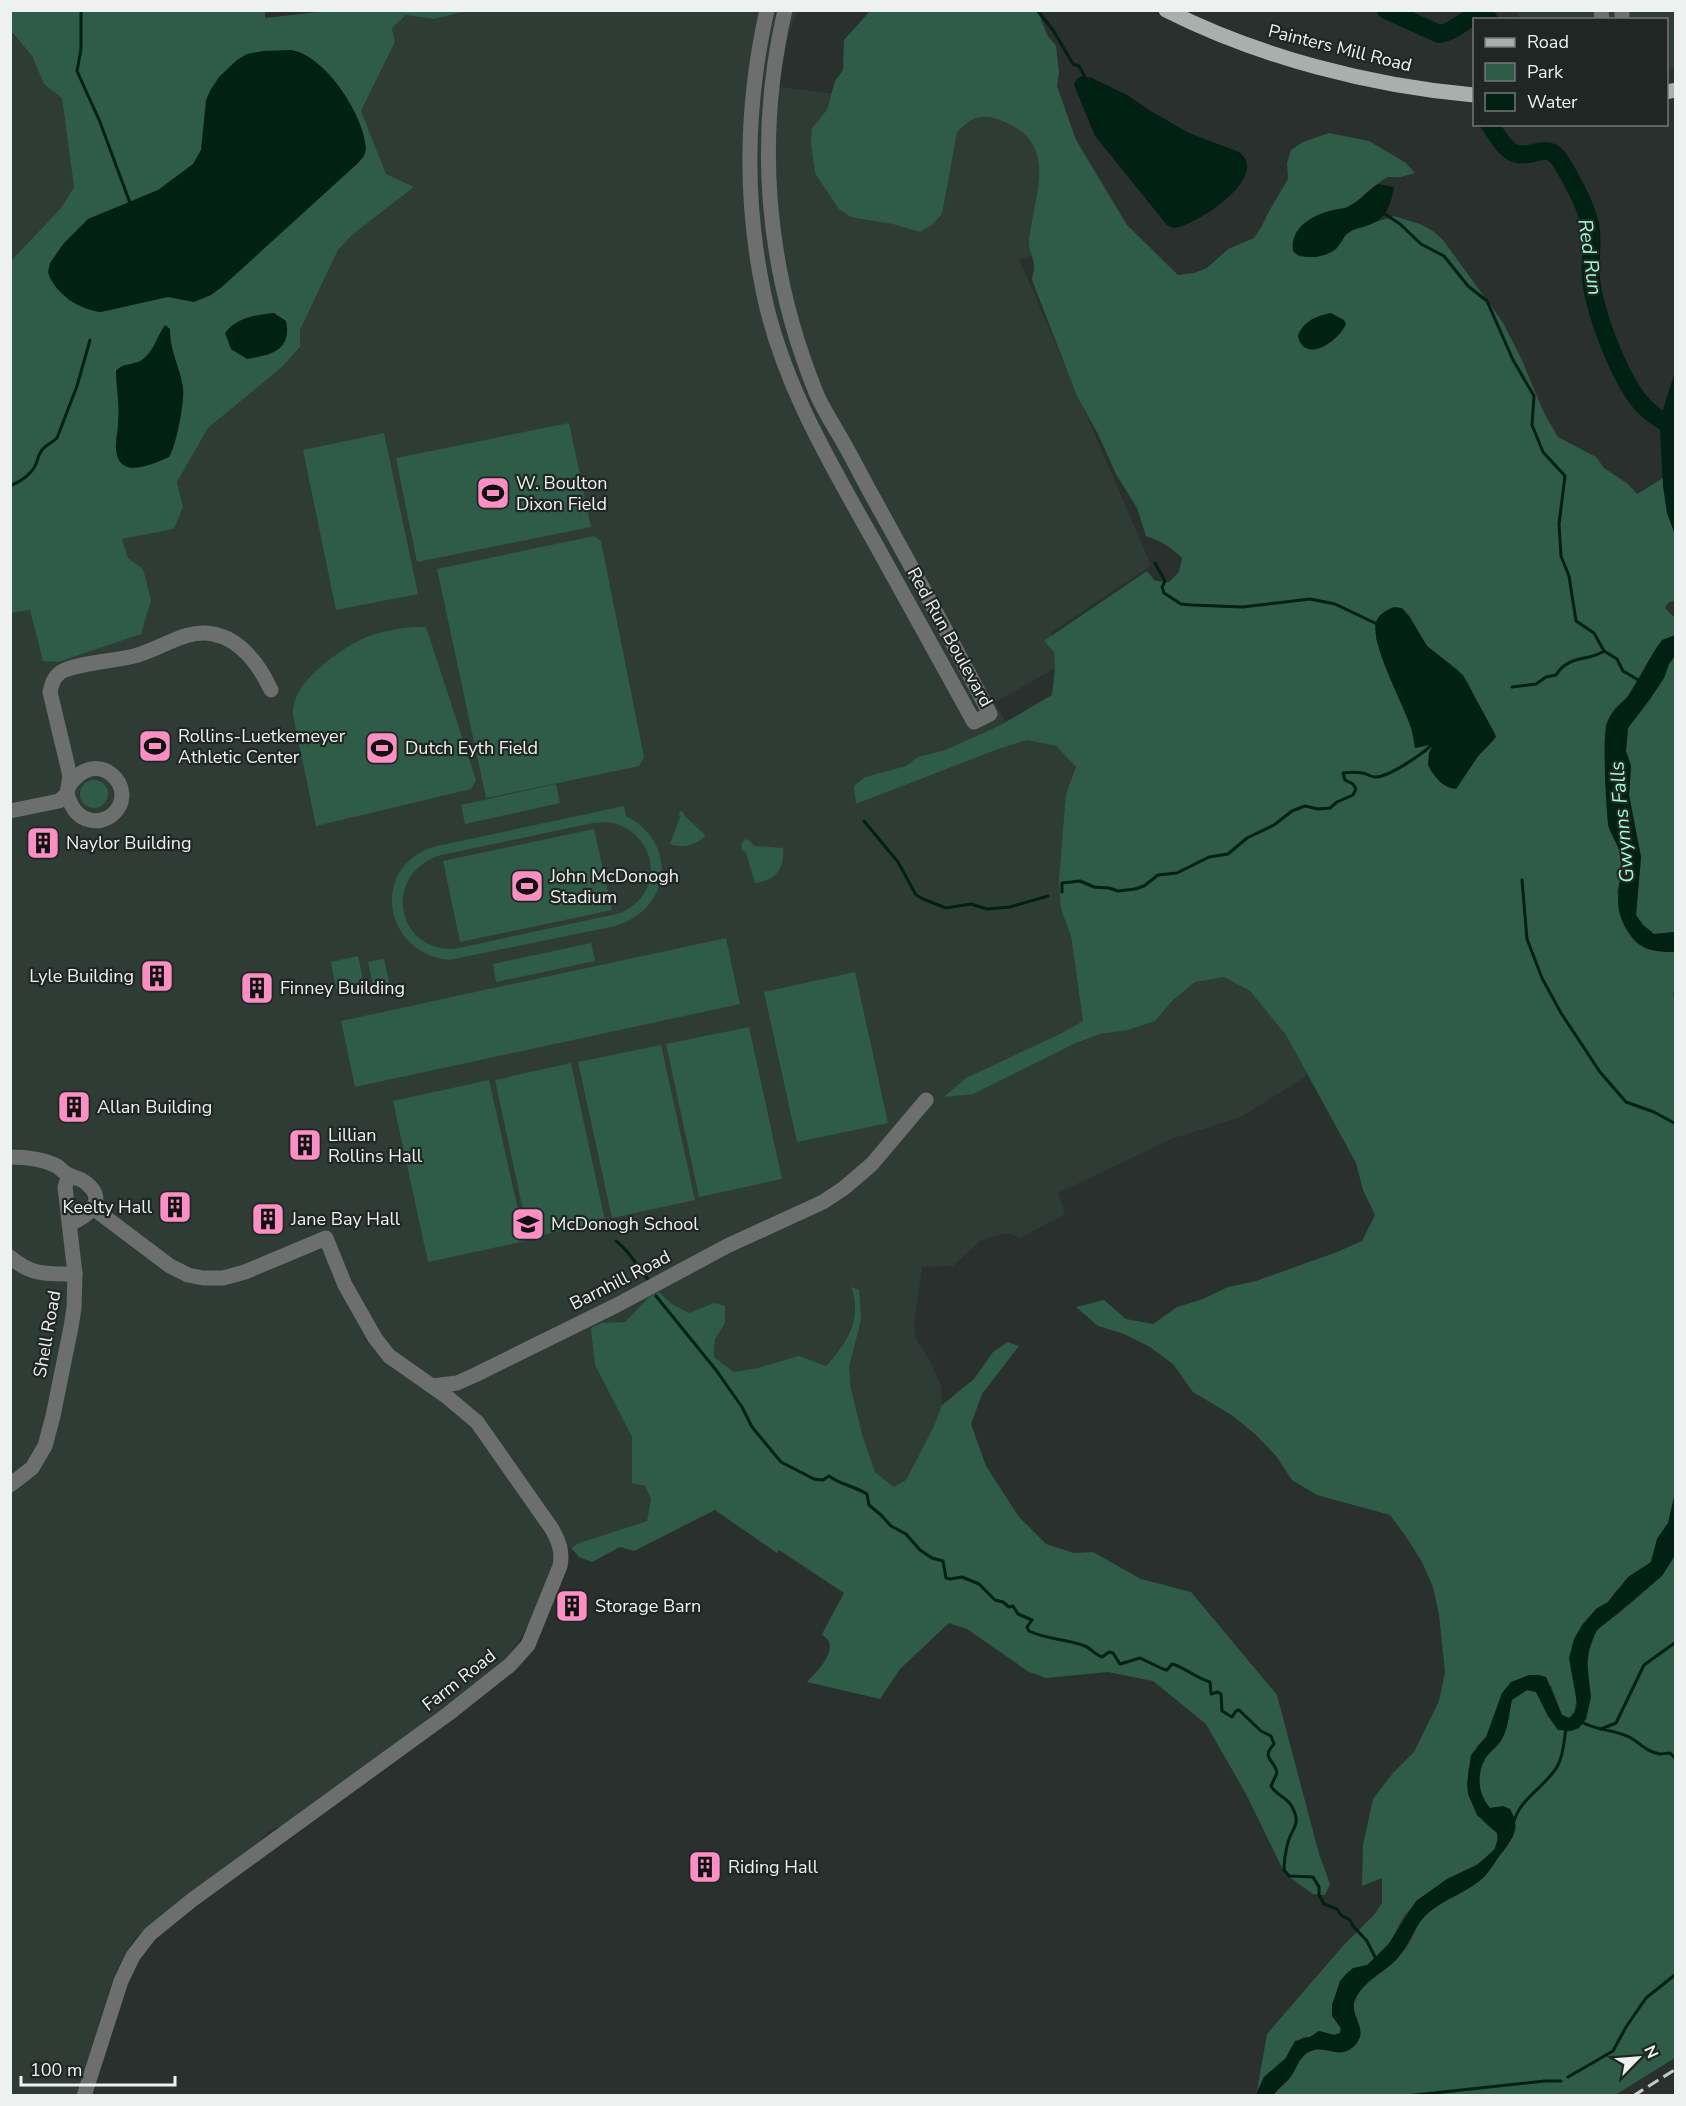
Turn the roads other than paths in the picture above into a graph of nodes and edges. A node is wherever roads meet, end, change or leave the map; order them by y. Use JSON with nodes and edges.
{"nodes":[{"id":1,"x":767,"y":10,"type":"edge"},
{"id":2,"x":785,"y":10,"type":"edge"},
{"id":3,"x":1166,"y":10,"type":"edge"},
{"id":4,"x":1468,"y":94,"type":"edge"},
{"id":5,"x":271,"y":690,"type":"dead end"},
{"id":6,"x":10,"y":811,"type":"edge"},
{"id":7,"x":926,"y":1100,"type":"dead end"},
{"id":8,"x":10,"y":1157,"type":"edge"},
{"id":9,"x":69,"y":1175,"type":"junction"},
{"id":10,"x":93,"y":1208,"type":"junction"},
{"id":11,"x":70,"y":1224,"type":"junction"},
{"id":12,"x":10,"y":1257,"type":"edge"},
{"id":13,"x":75,"y":1274,"type":"junction"},
{"id":14,"x":432,"y":1386,"type":"junction"},
{"id":15,"x":10,"y":1485,"type":"edge"},
{"id":16,"x":84,"y":2096,"type":"edge"}],
"edges":[{"from":1,"to":2,"type":"street","name":"Red Run Boulevard"},
{"from":3,"to":4,"type":"main road","name":"Painters Mill Road"},
{"from":5,"to":6,"type":"street"},
{"from":7,"to":14,"type":"street","name":"Barnhill Road"},
{"from":8,"to":9,"type":"street"},
{"from":9,"to":10,"type":"street"},
{"from":9,"to":11,"type":"street","name":"Shell Road"},
{"from":10,"to":11,"type":"street"},
{"from":10,"to":14,"type":"street","name":"Farm Road"},
{"from":11,"to":13,"type":"street","name":"Shell Road"},
{"from":12,"to":13,"type":"street"},
{"from":13,"to":15,"type":"street","name":"Shell Road"},
{"from":14,"to":16,"type":"street","name":"Farm Road"}]}
